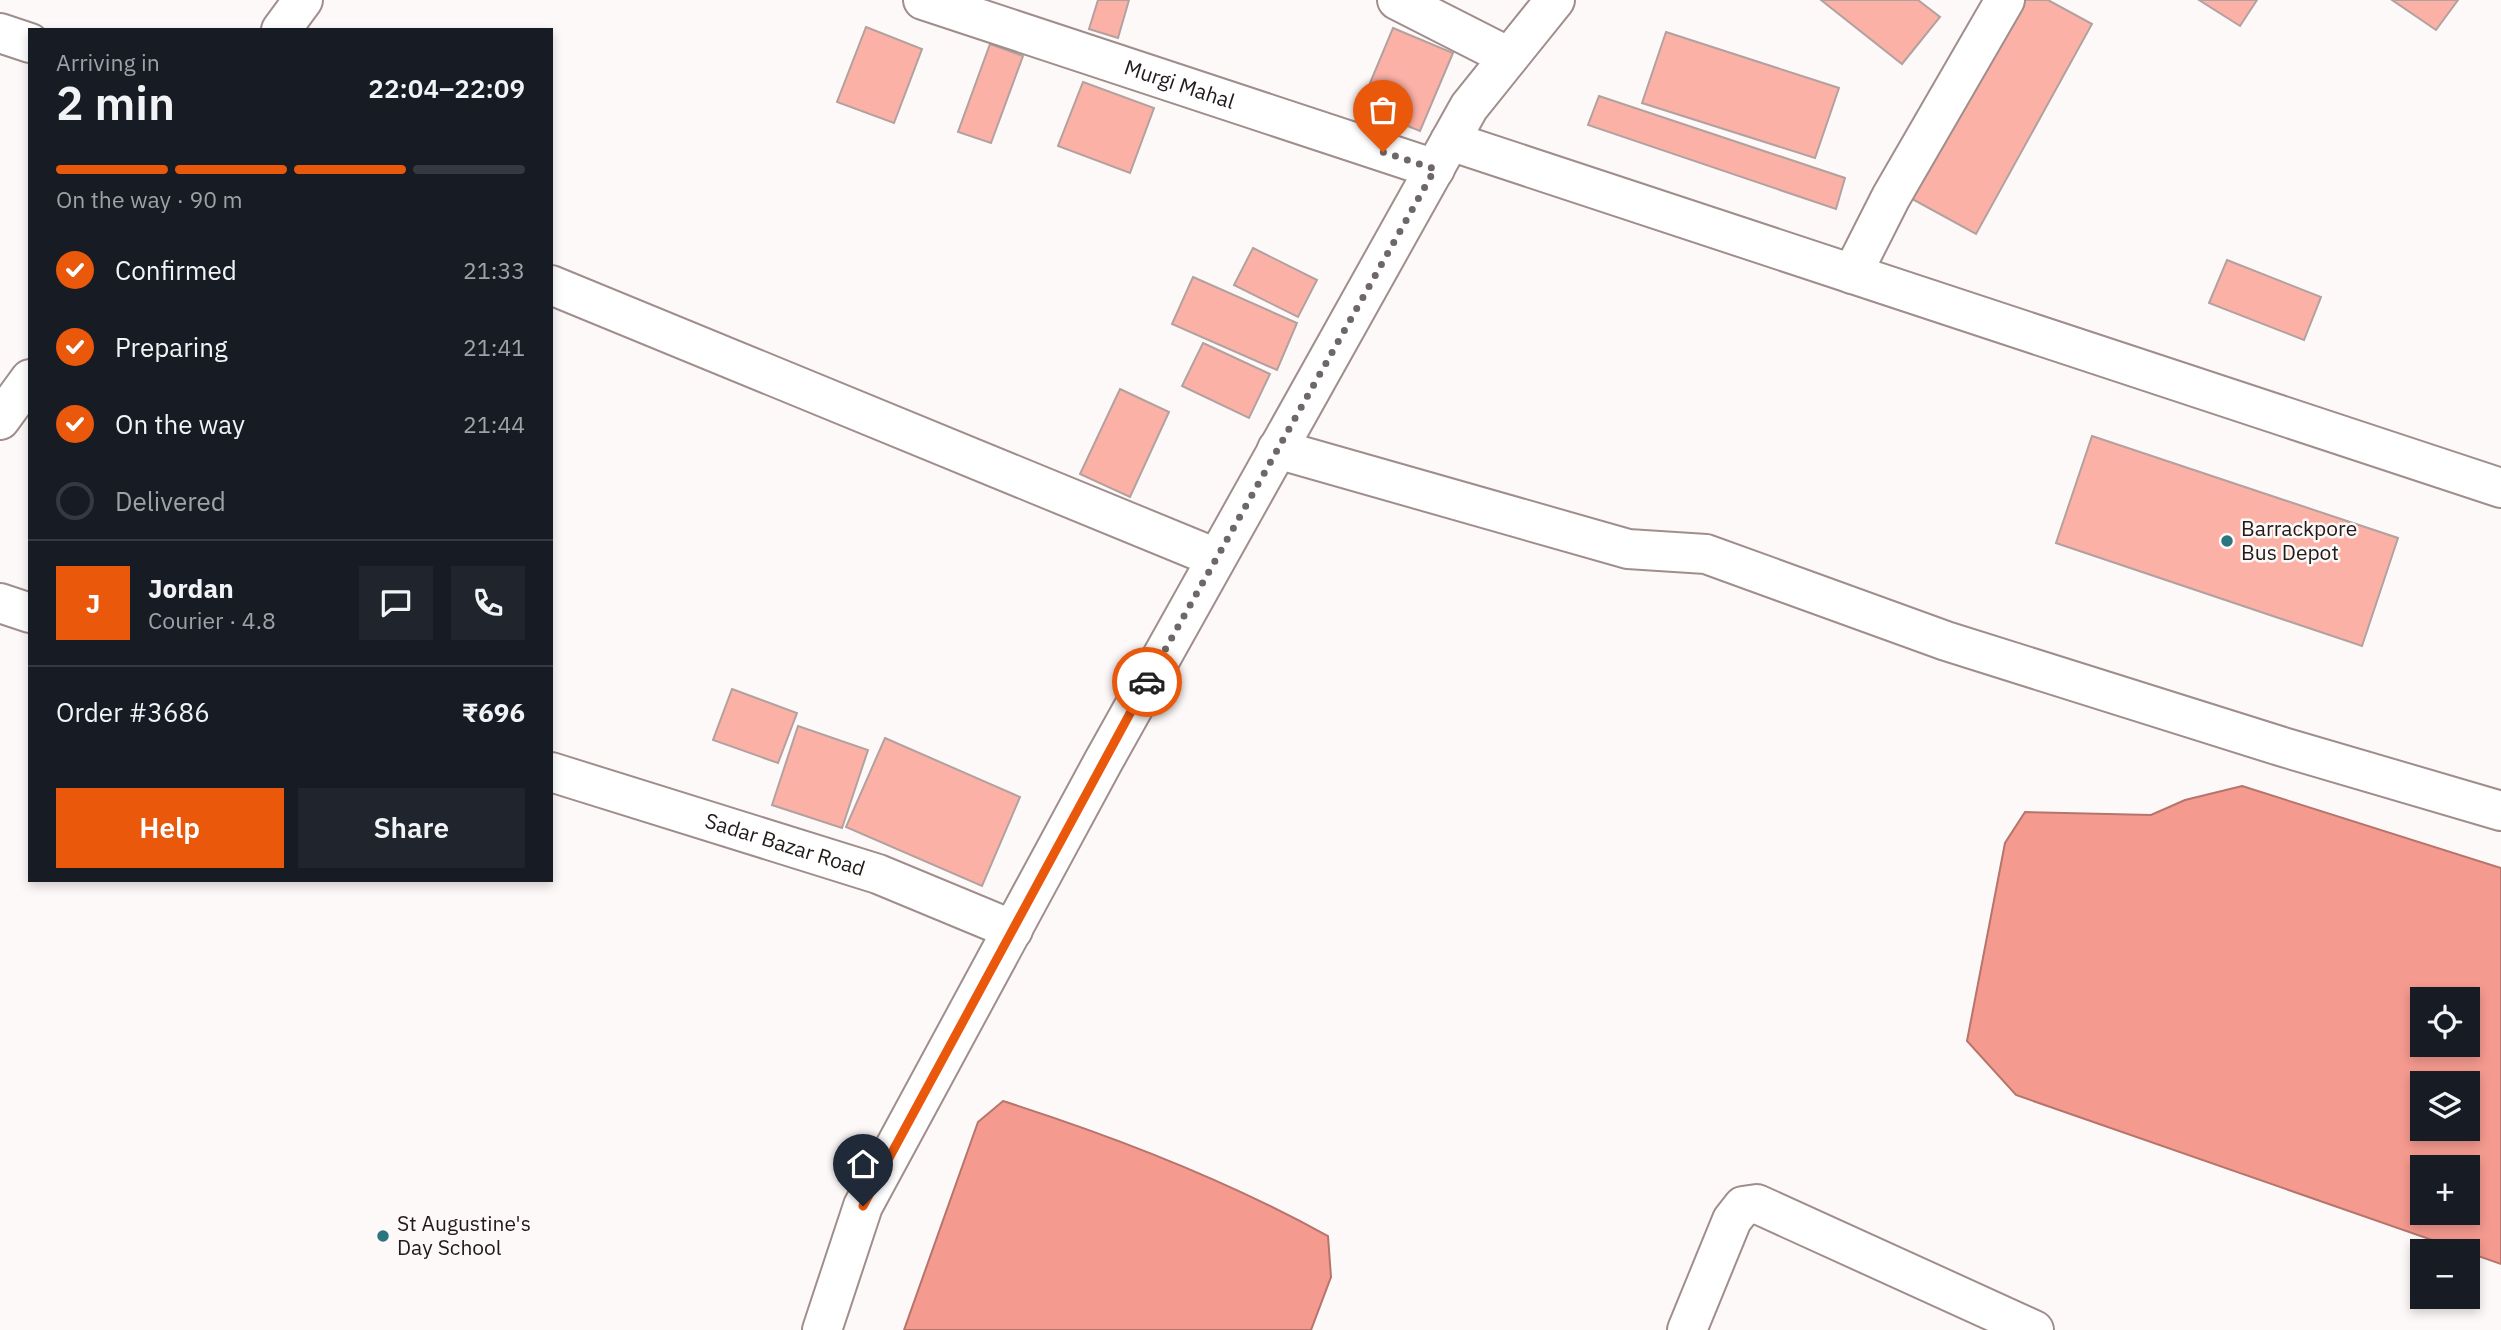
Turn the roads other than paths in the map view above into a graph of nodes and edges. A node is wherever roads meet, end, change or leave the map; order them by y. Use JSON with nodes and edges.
{"nodes":[{"id":1,"x":303,"y":0,"type":"edge"},
{"id":2,"x":922,"y":0,"type":"edge"},
{"id":3,"x":1397,"y":0,"type":"edge"},
{"id":4,"x":1555,"y":0,"type":"edge"},
{"id":5,"x":2005,"y":0,"type":"edge"},
{"id":6,"x":282,"y":28,"type":"edge"},
{"id":7,"x":0,"y":33,"type":"edge"},
{"id":8,"x":28,"y":42,"type":"edge"},
{"id":9,"x":1509,"y":57,"type":"junction"},
{"id":10,"x":1442,"y":155,"type":"junction"},
{"id":11,"x":1852,"y":274,"type":"junction"},
{"id":12,"x":553,"y":286,"type":"edge"},
{"id":13,"x":28,"y":382,"type":"edge"},
{"id":14,"x":0,"y":420,"type":"edge"},
{"id":15,"x":1277,"y":449,"type":"junction"},
{"id":16,"x":2501,"y":488,"type":"edge"},
{"id":17,"x":1216,"y":558,"type":"junction"},
{"id":18,"x":0,"y":603,"type":"edge"},
{"id":19,"x":28,"y":612,"type":"edge"},
{"id":20,"x":553,"y":773,"type":"edge"},
{"id":21,"x":2501,"y":811,"type":"edge"},
{"id":22,"x":1013,"y":930,"type":"junction"},
{"id":23,"x":822,"y":1330,"type":"edge"},
{"id":24,"x":1687,"y":1330,"type":"edge"},
{"id":25,"x":2034,"y":1330,"type":"edge"}],
"edges":[{"from":1,"to":6,"type":"street"},
{"from":2,"to":10,"type":"street","name":"Murgi Mahal"},
{"from":3,"to":9,"type":"street"},
{"from":4,"to":9,"type":"street"},
{"from":5,"to":11,"type":"street"},
{"from":7,"to":8,"type":"street"},
{"from":9,"to":10,"type":"street"},
{"from":10,"to":11,"type":"street","name":"Murgi Mahal"},
{"from":10,"to":15,"type":"street"},
{"from":11,"to":16,"type":"street","name":"Murgi Mahal"},
{"from":12,"to":17,"type":"street"},
{"from":13,"to":14,"type":"street"},
{"from":15,"to":17,"type":"street"},
{"from":15,"to":21,"type":"street"},
{"from":17,"to":22,"type":"street"},
{"from":18,"to":19,"type":"street"},
{"from":20,"to":22,"type":"street","name":"Sadar Bazar Road"},
{"from":22,"to":23,"type":"street"},
{"from":24,"to":25,"type":"street"}]}
